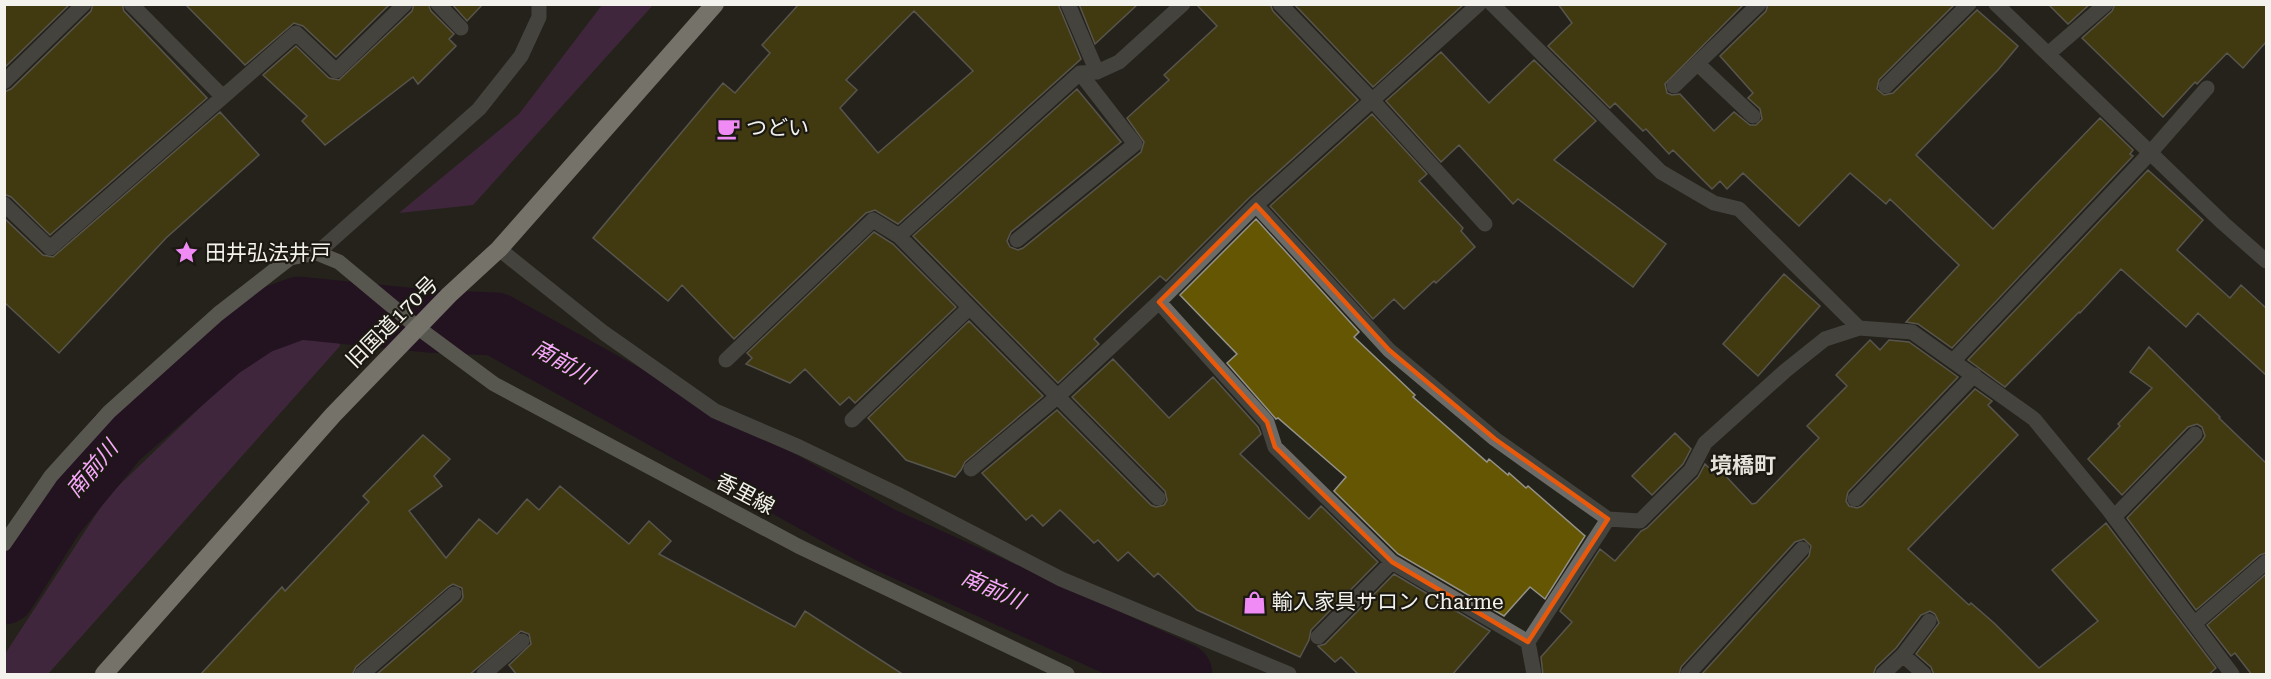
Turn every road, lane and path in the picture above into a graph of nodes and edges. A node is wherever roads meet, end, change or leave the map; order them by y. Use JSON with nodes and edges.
{"nodes":[{"id":1,"x":84,"y":4,"type":"edge"},
{"id":2,"x":131,"y":4,"type":"edge"},
{"id":3,"x":405,"y":4,"type":"edge"},
{"id":4,"x":438,"y":4,"type":"edge"},
{"id":5,"x":539,"y":4,"type":"edge"},
{"id":6,"x":715,"y":4,"type":"edge"},
{"id":7,"x":1068,"y":4,"type":"edge"},
{"id":8,"x":1183,"y":4,"type":"edge"},
{"id":9,"x":1280,"y":4,"type":"edge"},
{"id":10,"x":1479,"y":4,"type":"edge"},
{"id":11,"x":1492,"y":4,"type":"edge"},
{"id":12,"x":1760,"y":4,"type":"edge"},
{"id":13,"x":1969,"y":4,"type":"edge"},
{"id":14,"x":1996,"y":4,"type":"edge"},
{"id":15,"x":2106,"y":4,"type":"edge"},
{"id":16,"x":461,"y":28,"type":"dead end"},
{"id":17,"x":2048,"y":54,"type":"junction"},
{"id":18,"x":1698,"y":63,"type":"junction"},
{"id":19,"x":1097,"y":72,"type":"junction"},
{"id":20,"x":1080,"y":73,"type":"junction"},
{"id":21,"x":4,"y":82,"type":"edge"},
{"id":22,"x":1674,"y":86,"type":"dead end"},
{"id":23,"x":1886,"y":86,"type":"dead end"},
{"id":24,"x":2207,"y":88,"type":"dead end"},
{"id":25,"x":223,"y":97,"type":"junction"},
{"id":26,"x":1372,"y":100,"type":"junction"},
{"id":27,"x":1753,"y":116,"type":"dead end"},
{"id":28,"x":2150,"y":153,"type":"junction"},
{"id":29,"x":4,"y":204,"type":"edge"},
{"id":30,"x":1256,"y":205,"type":"junction"},
{"id":31,"x":1485,"y":224,"type":"dead end"},
{"id":32,"x":899,"y":236,"type":"junction"},
{"id":33,"x":1017,"y":240,"type":"dead end"},
{"id":34,"x":499,"y":249,"type":"junction"},
{"id":35,"x":317,"y":253,"type":"junction"},
{"id":36,"x":2266,"y":261,"type":"edge"},
{"id":37,"x":1159,"y":302,"type":"junction"},
{"id":38,"x":969,"y":308,"type":"junction"},
{"id":39,"x":417,"y":327,"type":"junction"},
{"id":40,"x":1859,"y":328,"type":"junction"},
{"id":41,"x":726,"y":360,"type":"dead end"},
{"id":42,"x":1954,"y":360,"type":"junction"},
{"id":43,"x":1974,"y":375,"type":"junction"},
{"id":44,"x":1057,"y":397,"type":"junction"},
{"id":45,"x":852,"y":420,"type":"dead end"},
{"id":46,"x":2194,"y":434,"type":"dead end"},
{"id":47,"x":971,"y":469,"type":"dead end"},
{"id":48,"x":1158,"y":498,"type":"dead end"},
{"id":49,"x":1855,"y":499,"type":"dead end"},
{"id":50,"x":2114,"y":516,"type":"junction"},
{"id":51,"x":1608,"y":519,"type":"junction"},
{"id":52,"x":4,"y":544,"type":"edge"},
{"id":53,"x":1802,"y":549,"type":"dead end"},
{"id":54,"x":1392,"y":562,"type":"junction"},
{"id":55,"x":2266,"y":562,"type":"edge"},
{"id":56,"x":454,"y":594,"type":"dead end"},
{"id":57,"x":1929,"y":621,"type":"dead end"},
{"id":58,"x":2195,"y":623,"type":"junction"},
{"id":59,"x":1318,"y":637,"type":"dead end"},
{"id":60,"x":522,"y":641,"type":"dead end"},
{"id":61,"x":1528,"y":642,"type":"junction"},
{"id":62,"x":1903,"y":655,"type":"junction"},
{"id":63,"x":104,"y":675,"type":"edge"},
{"id":64,"x":362,"y":675,"type":"edge"},
{"id":65,"x":484,"y":675,"type":"edge"},
{"id":66,"x":1067,"y":675,"type":"edge"},
{"id":67,"x":1289,"y":675,"type":"edge"},
{"id":68,"x":1534,"y":675,"type":"edge"},
{"id":69,"x":1688,"y":675,"type":"edge"},
{"id":70,"x":1883,"y":675,"type":"edge"},
{"id":71,"x":1924,"y":675,"type":"edge"},
{"id":72,"x":2232,"y":675,"type":"edge"}],
"edges":[{"from":1,"to":21,"type":"street"},
{"from":2,"to":25,"type":"street"},
{"from":3,"to":25,"type":"street"},
{"from":4,"to":16,"type":"street"},
{"from":5,"to":35,"type":"street"},
{"from":6,"to":34,"type":"highway","name":"旧国道170号"},
{"from":7,"to":19,"type":"street"},
{"from":8,"to":19,"type":"street"},
{"from":9,"to":26,"type":"street"},
{"from":10,"to":26,"type":"street"},
{"from":11,"to":40,"type":"street"},
{"from":12,"to":18,"type":"street"},
{"from":13,"to":23,"type":"street"},
{"from":14,"to":17,"type":"street"},
{"from":15,"to":17,"type":"street"},
{"from":17,"to":28,"type":"street"},
{"from":18,"to":22,"type":"street"},
{"from":18,"to":27,"type":"street"},
{"from":19,"to":20,"type":"street"},
{"from":20,"to":32,"type":"street"},
{"from":20,"to":33,"type":"street"},
{"from":24,"to":28,"type":"street"},
{"from":25,"to":29,"type":"street"},
{"from":26,"to":30,"type":"street"},
{"from":26,"to":31,"type":"street"},
{"from":28,"to":36,"type":"street"},
{"from":28,"to":42,"type":"street"},
{"from":30,"to":37,"type":"street"},
{"from":30,"to":51,"type":"street"},
{"from":32,"to":38,"type":"street"},
{"from":32,"to":41,"type":"street"},
{"from":34,"to":39,"type":"highway","name":"旧国道170号"},
{"from":34,"to":67,"type":"street"},
{"from":35,"to":39,"type":"street","name":"香里線"},
{"from":35,"to":52,"type":"street"},
{"from":37,"to":44,"type":"street"},
{"from":37,"to":54,"type":"street"},
{"from":38,"to":44,"type":"street"},
{"from":38,"to":45,"type":"street"},
{"from":39,"to":63,"type":"highway","name":"旧国道170号"},
{"from":39,"to":66,"type":"street","name":"香里線"},
{"from":40,"to":42,"type":"street"},
{"from":40,"to":51,"type":"street"},
{"from":42,"to":43,"type":"street"},
{"from":43,"to":49,"type":"street"},
{"from":43,"to":50,"type":"street"},
{"from":44,"to":47,"type":"street"},
{"from":44,"to":48,"type":"street"},
{"from":46,"to":50,"type":"street"},
{"from":50,"to":58,"type":"street"},
{"from":51,"to":61,"type":"street"},
{"from":53,"to":69,"type":"street"},
{"from":54,"to":59,"type":"street"},
{"from":54,"to":61,"type":"street"},
{"from":55,"to":58,"type":"street"},
{"from":56,"to":64,"type":"street"},
{"from":57,"to":62,"type":"street"},
{"from":58,"to":72,"type":"street"},
{"from":60,"to":65,"type":"street"},
{"from":61,"to":68,"type":"street"},
{"from":62,"to":70,"type":"street"},
{"from":62,"to":71,"type":"street"}]}
